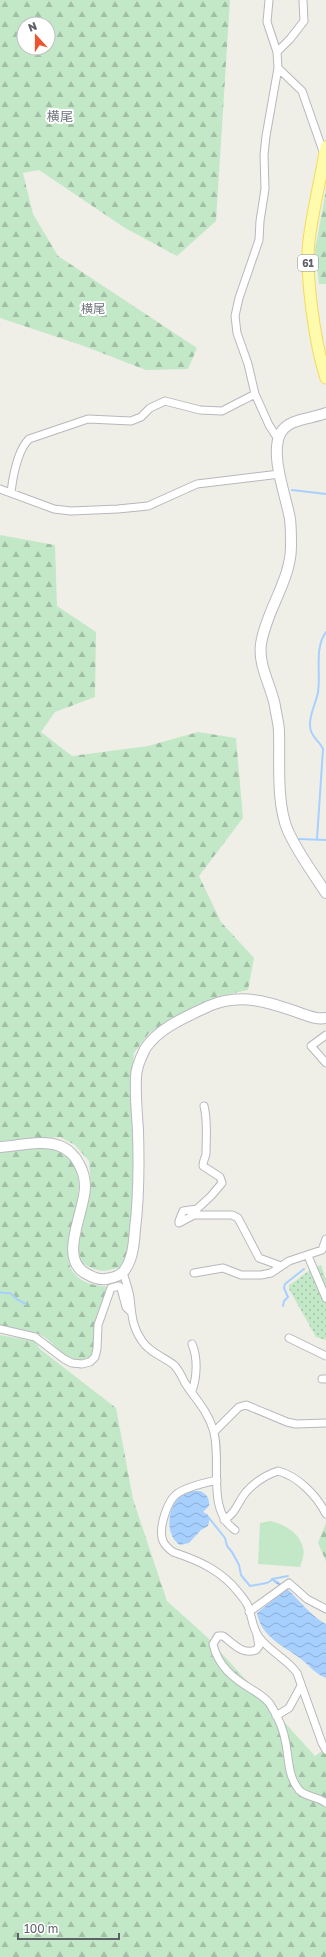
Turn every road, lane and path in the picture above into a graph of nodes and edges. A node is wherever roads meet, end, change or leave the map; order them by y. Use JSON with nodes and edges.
{"nodes":[{"id":1,"x":268,"y":0,"type":"edge"},
{"id":2,"x":303,"y":0,"type":"edge"},
{"id":3,"x":277,"y":52,"type":"junction"},
{"id":4,"x":278,"y":68,"type":"junction"},
{"id":5,"x":325,"y":151,"type":"edge"},
{"id":6,"x":326,"y":378,"type":"edge"},
{"id":7,"x":255,"y":394,"type":"junction"},
{"id":8,"x":326,"y":413,"type":"edge"},
{"id":9,"x":278,"y":439,"type":"junction"},
{"id":10,"x":280,"y":474,"type":"junction"},
{"id":11,"x":0,"y":490,"type":"edge"},
{"id":12,"x":11,"y":492,"type":"junction"},
{"id":13,"x":326,"y":893,"type":"edge"},
{"id":14,"x":326,"y":1018,"type":"edge"},
{"id":15,"x":326,"y":1035,"type":"edge"},
{"id":16,"x":326,"y":1063,"type":"edge"},
{"id":17,"x":204,"y":1106,"type":"dead end"},
{"id":18,"x":0,"y":1146,"type":"edge"},
{"id":19,"x":326,"y":1239,"type":"edge"},
{"id":20,"x":308,"y":1256,"type":"junction"},
{"id":21,"x":281,"y":1266,"type":"junction"},
{"id":22,"x":123,"y":1272,"type":"junction"},
{"id":23,"x":194,"y":1273,"type":"dead end"},
{"id":24,"x":326,"y":1298,"type":"edge"},
{"id":25,"x":130,"y":1311,"type":"junction"},
{"id":26,"x":0,"y":1329,"type":"edge"},
{"id":27,"x":289,"y":1338,"type":"dead end"},
{"id":28,"x":192,"y":1344,"type":"dead end"},
{"id":29,"x":326,"y":1356,"type":"edge"},
{"id":30,"x":192,"y":1391,"type":"junction"},
{"id":31,"x":326,"y":1423,"type":"edge"},
{"id":32,"x":214,"y":1432,"type":"junction"},
{"id":33,"x":217,"y":1480,"type":"junction"},
{"id":34,"x":326,"y":1514,"type":"edge"},
{"id":35,"x":224,"y":1520,"type":"junction"},
{"id":36,"x":235,"y":1530,"type":"dead end"},
{"id":37,"x":326,"y":1609,"type":"edge"},
{"id":38,"x":249,"y":1612,"type":"junction"},
{"id":39,"x":257,"y":1633,"type":"junction"},
{"id":40,"x":301,"y":1686,"type":"junction"},
{"id":41,"x":276,"y":1716,"type":"junction"},
{"id":42,"x":326,"y":1750,"type":"edge"},
{"id":43,"x":326,"y":1803,"type":"edge"}],
"edges":[{"from":1,"to":3,"type":"street"},
{"from":2,"to":3,"type":"street"},
{"from":3,"to":4,"type":"street"},
{"from":4,"to":5,"type":"street"},
{"from":4,"to":7,"type":"street"},
{"from":5,"to":6,"type":"main road","number":"61"},
{"from":7,"to":9,"type":"street"},
{"from":7,"to":12,"type":"street"},
{"from":8,"to":9,"type":"street"},
{"from":9,"to":10,"type":"street"},
{"from":10,"to":12,"type":"street"},
{"from":10,"to":13,"type":"street"},
{"from":11,"to":12,"type":"street"},
{"from":14,"to":22,"type":"street"},
{"from":15,"to":16,"type":"street"},
{"from":17,"to":21,"type":"street"},
{"from":18,"to":22,"type":"street"},
{"from":19,"to":20,"type":"street"},
{"from":20,"to":21,"type":"street"},
{"from":20,"to":24,"type":"street"},
{"from":21,"to":23,"type":"street"},
{"from":22,"to":25,"type":"street"},
{"from":25,"to":26,"type":"street"},
{"from":25,"to":30,"type":"street"},
{"from":27,"to":29,"type":"street"},
{"from":28,"to":30,"type":"street"},
{"from":30,"to":32,"type":"street"},
{"from":31,"to":32,"type":"street"},
{"from":32,"to":33,"type":"street"},
{"from":33,"to":35,"type":"street"},
{"from":33,"to":38,"type":"street"},
{"from":34,"to":35,"type":"street"},
{"from":35,"to":36,"type":"street"},
{"from":37,"to":38,"type":"street"},
{"from":38,"to":39,"type":"street"},
{"from":39,"to":40,"type":"street"},
{"from":39,"to":41,"type":"street"},
{"from":40,"to":41,"type":"street"},
{"from":40,"to":42,"type":"street"},
{"from":41,"to":43,"type":"street"}]}
